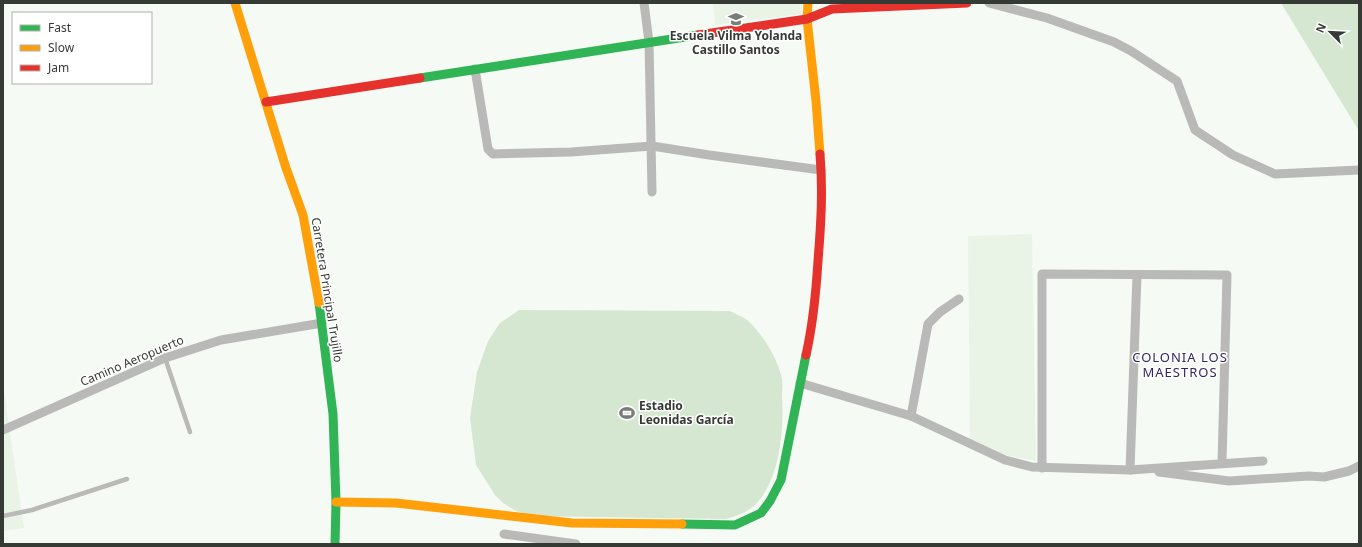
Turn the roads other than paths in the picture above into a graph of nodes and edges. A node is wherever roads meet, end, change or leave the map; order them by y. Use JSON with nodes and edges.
{"nodes":[{"id":1,"x":235,"y":3,"type":"edge"},
{"id":2,"x":644,"y":3,"type":"edge"},
{"id":3,"x":808,"y":3,"type":"edge"},
{"id":4,"x":967,"y":3,"type":"edge"},
{"id":5,"x":989,"y":3,"type":"edge"},
{"id":6,"x":807,"y":19,"type":"junction"},
{"id":7,"x":649,"y":42,"type":"junction"},
{"id":8,"x":475,"y":69,"type":"junction"},
{"id":9,"x":266,"y":102,"type":"junction"},
{"id":10,"x":652,"y":146,"type":"junction"},
{"id":11,"x":821,"y":170,"type":"junction"},
{"id":12,"x":1359,"y":170,"type":"edge"},
{"id":13,"x":652,"y":192,"type":"dead end"},
{"id":14,"x":1137,"y":275,"type":"junction"},
{"id":15,"x":958,"y":299,"type":"dead end"},
{"id":16,"x":322,"y":323,"type":"junction"},
{"id":17,"x":165,"y":358,"type":"junction"},
{"id":18,"x":800,"y":382,"type":"junction"},
{"id":19,"x":911,"y":416,"type":"junction"},
{"id":20,"x":3,"y":430,"type":"edge"},
{"id":21,"x":190,"y":432,"type":"dead end"},
{"id":22,"x":1263,"y":461,"type":"dead end"},
{"id":23,"x":1222,"y":463,"type":"junction"},
{"id":24,"x":1359,"y":466,"type":"edge"},
{"id":25,"x":1042,"y":468,"type":"junction"},
{"id":26,"x":1142,"y":469,"type":"junction"},
{"id":27,"x":1130,"y":470,"type":"junction"},
{"id":28,"x":127,"y":479,"type":"dead end"},
{"id":29,"x":336,"y":502,"type":"junction"},
{"id":30,"x":3,"y":516,"type":"edge"},
{"id":31,"x":504,"y":534,"type":"dead end"},
{"id":32,"x":335,"y":544,"type":"edge"},
{"id":33,"x":576,"y":544,"type":"edge"}],
"edges":[{"from":1,"to":9,"type":"street","name":"Carretera Principal Trujillo"},
{"from":2,"to":7,"type":"street"},
{"from":3,"to":6,"type":"street"},
{"from":4,"to":6,"type":"street"},
{"from":5,"to":12,"type":"street"},
{"from":6,"to":7,"type":"street"},
{"from":6,"to":11,"type":"street"},
{"from":7,"to":8,"type":"street"},
{"from":7,"to":10,"type":"street"},
{"from":8,"to":9,"type":"street"},
{"from":8,"to":10,"type":"street"},
{"from":9,"to":16,"type":"street","name":"Carretera Principal Trujillo"},
{"from":10,"to":11,"type":"street"},
{"from":10,"to":13,"type":"street"},
{"from":11,"to":18,"type":"street"},
{"from":14,"to":23,"type":"street"},
{"from":14,"to":25,"type":"street"},
{"from":14,"to":27,"type":"street"},
{"from":15,"to":19,"type":"street"},
{"from":16,"to":17,"type":"street","name":"Camino Aeropuerto"},
{"from":16,"to":29,"type":"street","name":"Carretera Principal Trujillo"},
{"from":17,"to":20,"type":"street","name":"Camino Aeropuerto"},
{"from":17,"to":21,"type":"lane"},
{"from":18,"to":19,"type":"street"},
{"from":18,"to":29,"type":"street"},
{"from":19,"to":25,"type":"street"},
{"from":22,"to":23,"type":"street"},
{"from":23,"to":26,"type":"street"},
{"from":24,"to":26,"type":"street"},
{"from":25,"to":27,"type":"street"},
{"from":26,"to":27,"type":"street"},
{"from":28,"to":30,"type":"lane"},
{"from":29,"to":32,"type":"street","name":"Carretera Principal Trujillo"},
{"from":31,"to":33,"type":"street"}]}
